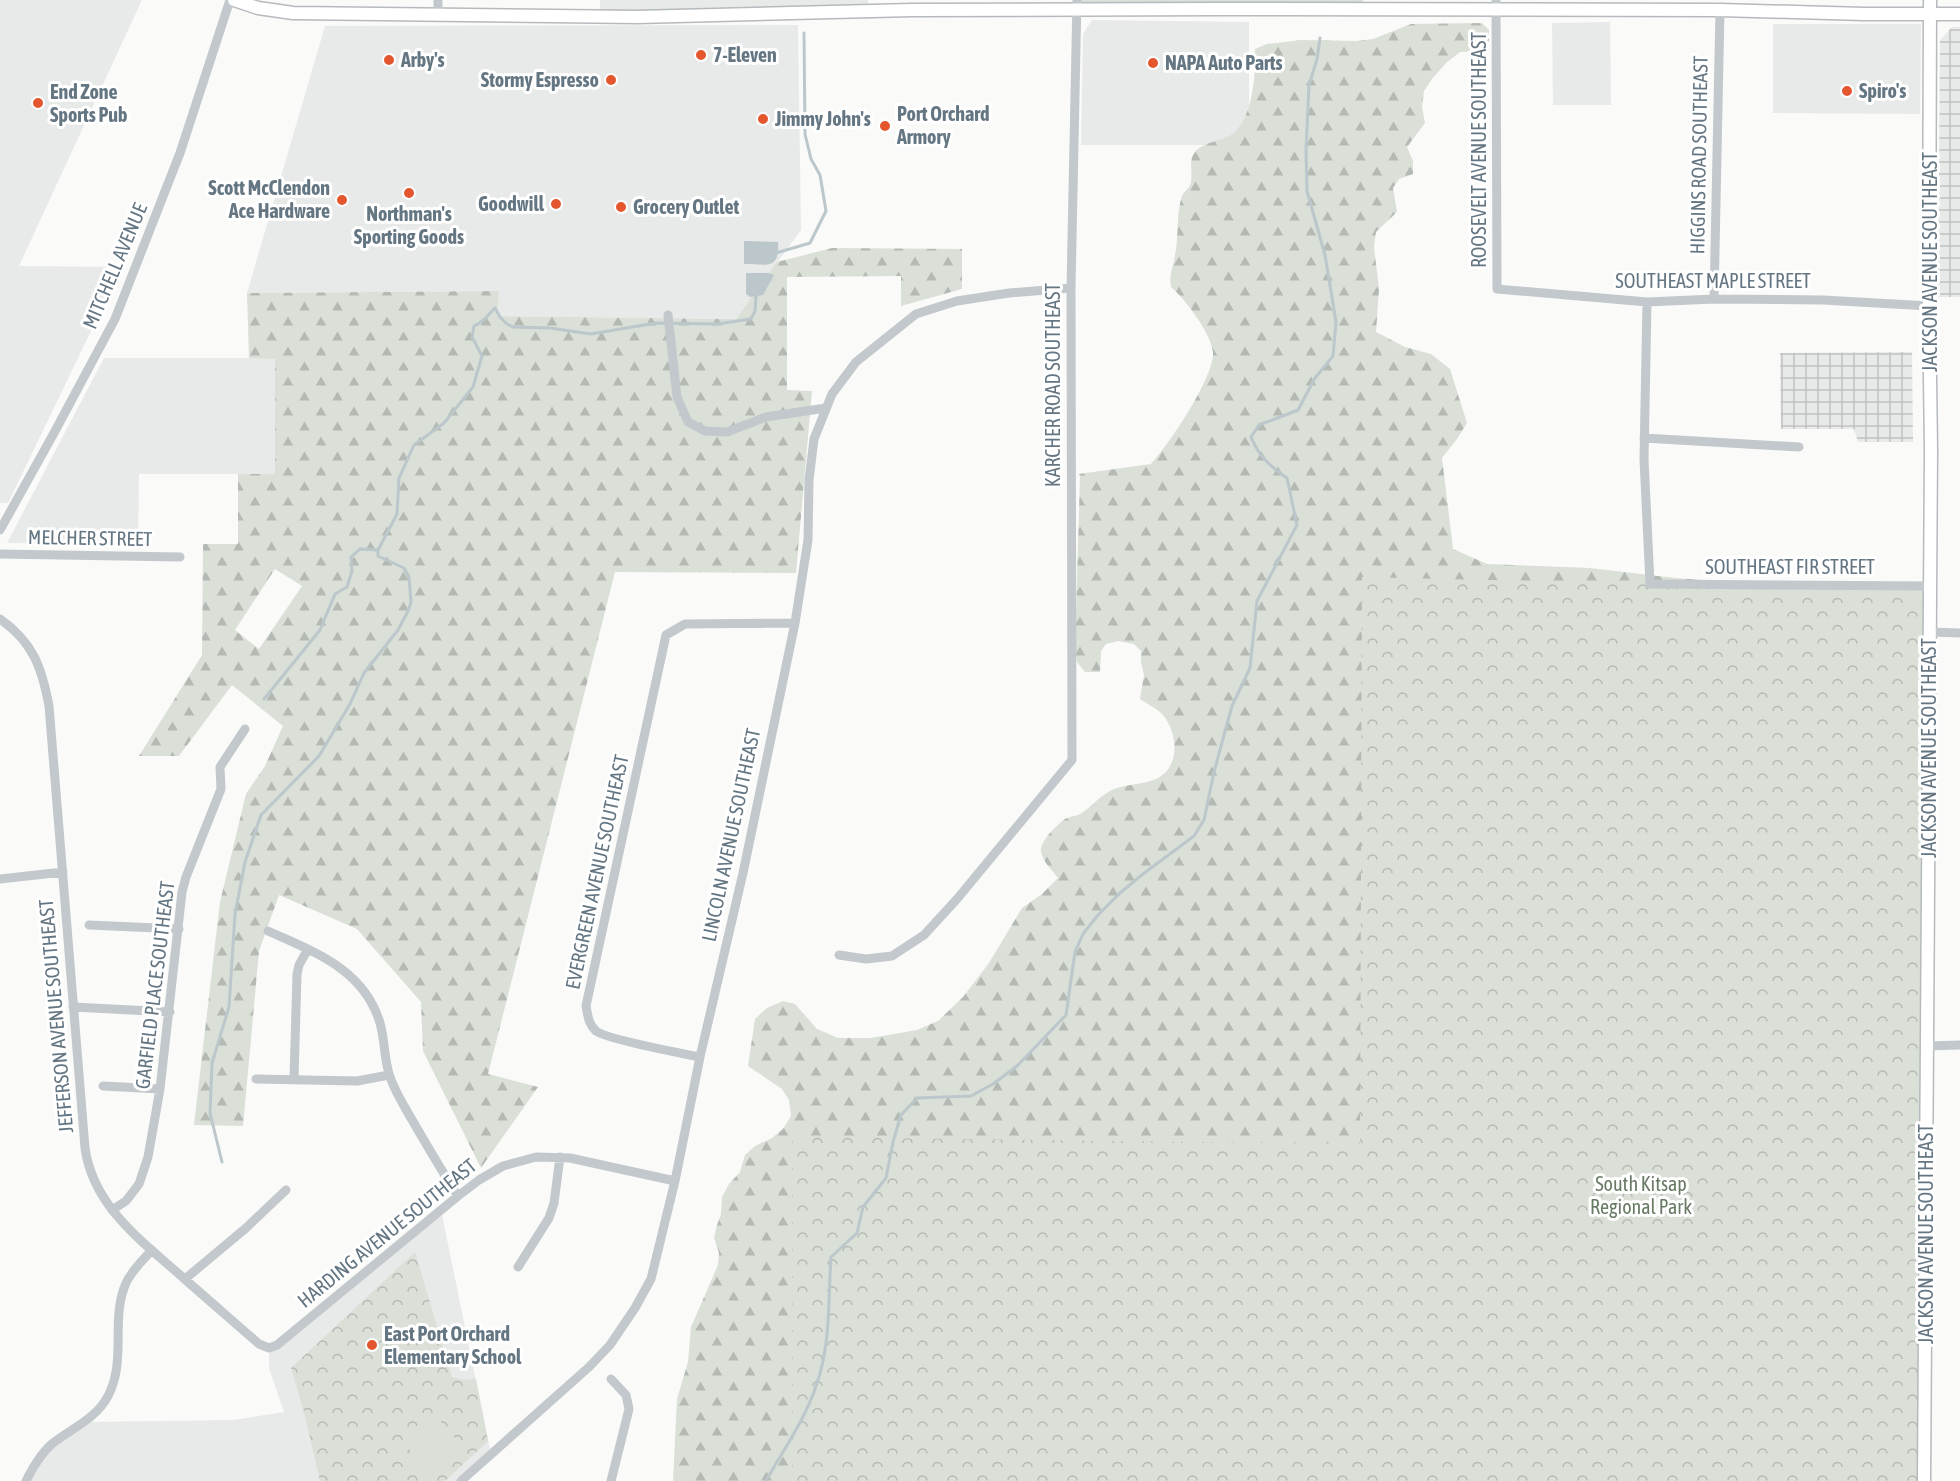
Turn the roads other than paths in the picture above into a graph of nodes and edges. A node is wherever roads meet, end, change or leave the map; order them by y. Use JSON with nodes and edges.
{"nodes":[{"id":1,"x":232,"y":0,"type":"edge"},
{"id":2,"x":438,"y":0,"type":"edge"},
{"id":3,"x":1930,"y":0,"type":"edge"},
{"id":4,"x":1076,"y":5,"type":"edge"},
{"id":5,"x":1496,"y":5,"type":"edge"},
{"id":6,"x":1720,"y":10,"type":"junction"},
{"id":7,"x":1930,"y":14,"type":"junction"},
{"id":8,"x":1960,"y":14,"type":"edge"},
{"id":9,"x":438,"y":16,"type":"junction"},
{"id":10,"x":1071,"y":288,"type":"junction"},
{"id":11,"x":1497,"y":289,"type":"joint"},
{"id":12,"x":1714,"y":299,"type":"junction"},
{"id":13,"x":1647,"y":302,"type":"junction"},
{"id":14,"x":1929,"y":306,"type":"junction"},
{"id":15,"x":668,"y":315,"type":"dead end"},
{"id":16,"x":826,"y":408,"type":"junction"},
{"id":17,"x":1644,"y":438,"type":"junction"},
{"id":18,"x":1800,"y":447,"type":"dead end"},
{"id":19,"x":0,"y":530,"type":"edge"},
{"id":20,"x":0,"y":554,"type":"edge"},
{"id":21,"x":180,"y":557,"type":"dead end"},
{"id":22,"x":1929,"y":586,"type":"junction"},
{"id":23,"x":0,"y":619,"type":"edge"},
{"id":24,"x":795,"y":623,"type":"junction"},
{"id":25,"x":1929,"y":632,"type":"junction"},
{"id":26,"x":1960,"y":633,"type":"edge"},
{"id":27,"x":245,"y":729,"type":"dead end"},
{"id":28,"x":63,"y":872,"type":"junction"},
{"id":29,"x":0,"y":879,"type":"edge"},
{"id":30,"x":89,"y":925,"type":"dead end"},
{"id":31,"x":178,"y":929,"type":"junction"},
{"id":32,"x":268,"y":931,"type":"dead end"},
{"id":33,"x":308,"y":949,"type":"junction"},
{"id":34,"x":839,"y":955,"type":"dead end"},
{"id":35,"x":73,"y":1007,"type":"junction"},
{"id":36,"x":170,"y":1012,"type":"junction"},
{"id":37,"x":1927,"y":1046,"type":"junction"},
{"id":38,"x":1960,"y":1046,"type":"edge"},
{"id":39,"x":700,"y":1057,"type":"junction"},
{"id":40,"x":389,"y":1075,"type":"junction"},
{"id":41,"x":256,"y":1079,"type":"dead end"},
{"id":42,"x":294,"y":1079,"type":"junction"},
{"id":43,"x":103,"y":1086,"type":"dead end"},
{"id":44,"x":160,"y":1089,"type":"junction"},
{"id":45,"x":560,"y":1157,"type":"junction"},
{"id":46,"x":675,"y":1181,"type":"junction"},
{"id":47,"x":286,"y":1190,"type":"dead end"},
{"id":48,"x":458,"y":1196,"type":"junction"},
{"id":49,"x":112,"y":1210,"type":"junction"},
{"id":50,"x":152,"y":1250,"type":"junction"},
{"id":51,"x":518,"y":1267,"type":"dead end"},
{"id":52,"x":185,"y":1279,"type":"junction"},
{"id":53,"x":269,"y":1348,"type":"joint"},
{"id":54,"x":611,"y":1379,"type":"dead end"},
{"id":55,"x":26,"y":1481,"type":"edge"},
{"id":56,"x":462,"y":1481,"type":"edge"},
{"id":57,"x":611,"y":1481,"type":"edge"},
{"id":58,"x":1924,"y":1481,"type":"edge"}],
"edges":[{"from":1,"to":9,"type":"main road"},
{"from":1,"to":19,"type":"street","name":"MITCHELL AVENUE"},
{"from":2,"to":9,"type":"street"},
{"from":3,"to":7,"type":"main road","name":"JACKSON AVENUE SOUTHEAST"},
{"from":4,"to":5,"type":"main road"},
{"from":4,"to":9,"type":"main road"},
{"from":4,"to":10,"type":"street","name":"KARCHER ROAD SOUTHEAST"},
{"from":5,"to":6,"type":"main road"},
{"from":5,"to":11,"type":"street","name":"ROOSEVELT AVENUE SOUTHEAST"},
{"from":6,"to":7,"type":"main road"},
{"from":6,"to":12,"type":"street","name":"HIGGINS ROAD SOUTHEAST"},
{"from":7,"to":8,"type":"main road"},
{"from":7,"to":14,"type":"main road","name":"JACKSON AVENUE SOUTHEAST"},
{"from":10,"to":16,"type":"street","name":"LINCOLN AVENUE SOUTHEAST"},
{"from":10,"to":34,"type":"street","name":"KARCHER ROAD SOUTHEAST"},
{"from":11,"to":13,"type":"street","name":"SOUTHEAST MAPLE STREET"},
{"from":12,"to":13,"type":"street","name":"SOUTHEAST MAPLE STREET"},
{"from":12,"to":14,"type":"street","name":"SOUTHEAST MAPLE STREET"},
{"from":13,"to":17,"type":"street"},
{"from":14,"to":22,"type":"main road","name":"JACKSON AVENUE SOUTHEAST"},
{"from":15,"to":16,"type":"street"},
{"from":16,"to":24,"type":"street","name":"LINCOLN AVENUE SOUTHEAST"},
{"from":17,"to":18,"type":"street"},
{"from":17,"to":22,"type":"street","name":"SOUTHEAST FIR STREET"},
{"from":20,"to":21,"type":"street","name":"MELCHER STREET"},
{"from":22,"to":25,"type":"main road","name":"JACKSON AVENUE SOUTHEAST"},
{"from":23,"to":28,"type":"street","name":"JEFFERSON AVENUE SOUTHEAST"},
{"from":24,"to":39,"type":"street","name":"LINCOLN AVENUE SOUTHEAST"},
{"from":24,"to":39,"type":"street","name":"EVERGREEN AVENUE SOUTHEAST"},
{"from":25,"to":26,"type":"street"},
{"from":25,"to":37,"type":"main road","name":"JACKSON AVENUE SOUTHEAST"},
{"from":27,"to":31,"type":"street","name":"GARFIELD PLACE SOUTHEAST"},
{"from":28,"to":29,"type":"street"},
{"from":28,"to":35,"type":"street","name":"JEFFERSON AVENUE SOUTHEAST"},
{"from":30,"to":31,"type":"street"},
{"from":31,"to":36,"type":"street","name":"GARFIELD PLACE SOUTHEAST"},
{"from":32,"to":33,"type":"street"},
{"from":33,"to":40,"type":"street"},
{"from":33,"to":42,"type":"street"},
{"from":35,"to":36,"type":"street"},
{"from":35,"to":49,"type":"street","name":"JEFFERSON AVENUE SOUTHEAST"},
{"from":36,"to":44,"type":"street","name":"GARFIELD PLACE SOUTHEAST"},
{"from":37,"to":38,"type":"street"},
{"from":37,"to":58,"type":"main road","name":"JACKSON AVENUE SOUTHEAST"},
{"from":39,"to":46,"type":"street","name":"LINCOLN AVENUE SOUTHEAST"},
{"from":40,"to":42,"type":"street"},
{"from":40,"to":48,"type":"street"},
{"from":41,"to":42,"type":"street"},
{"from":43,"to":44,"type":"street"},
{"from":44,"to":49,"type":"street","name":"GARFIELD PLACE SOUTHEAST"},
{"from":45,"to":46,"type":"street","name":"HARDING AVENUE SOUTHEAST"},
{"from":45,"to":48,"type":"street","name":"HARDING AVENUE SOUTHEAST"},
{"from":45,"to":51,"type":"street"},
{"from":46,"to":56,"type":"street","name":"LINCOLN AVENUE SOUTHEAST"},
{"from":47,"to":52,"type":"street"},
{"from":48,"to":53,"type":"street","name":"HARDING AVENUE SOUTHEAST"},
{"from":49,"to":50,"type":"street","name":"JEFFERSON AVENUE SOUTHEAST"},
{"from":50,"to":52,"type":"street","name":"JEFFERSON AVENUE SOUTHEAST"},
{"from":50,"to":55,"type":"street"},
{"from":52,"to":53,"type":"street","name":"JEFFERSON AVENUE SOUTHEAST"},
{"from":54,"to":57,"type":"street"}]}
